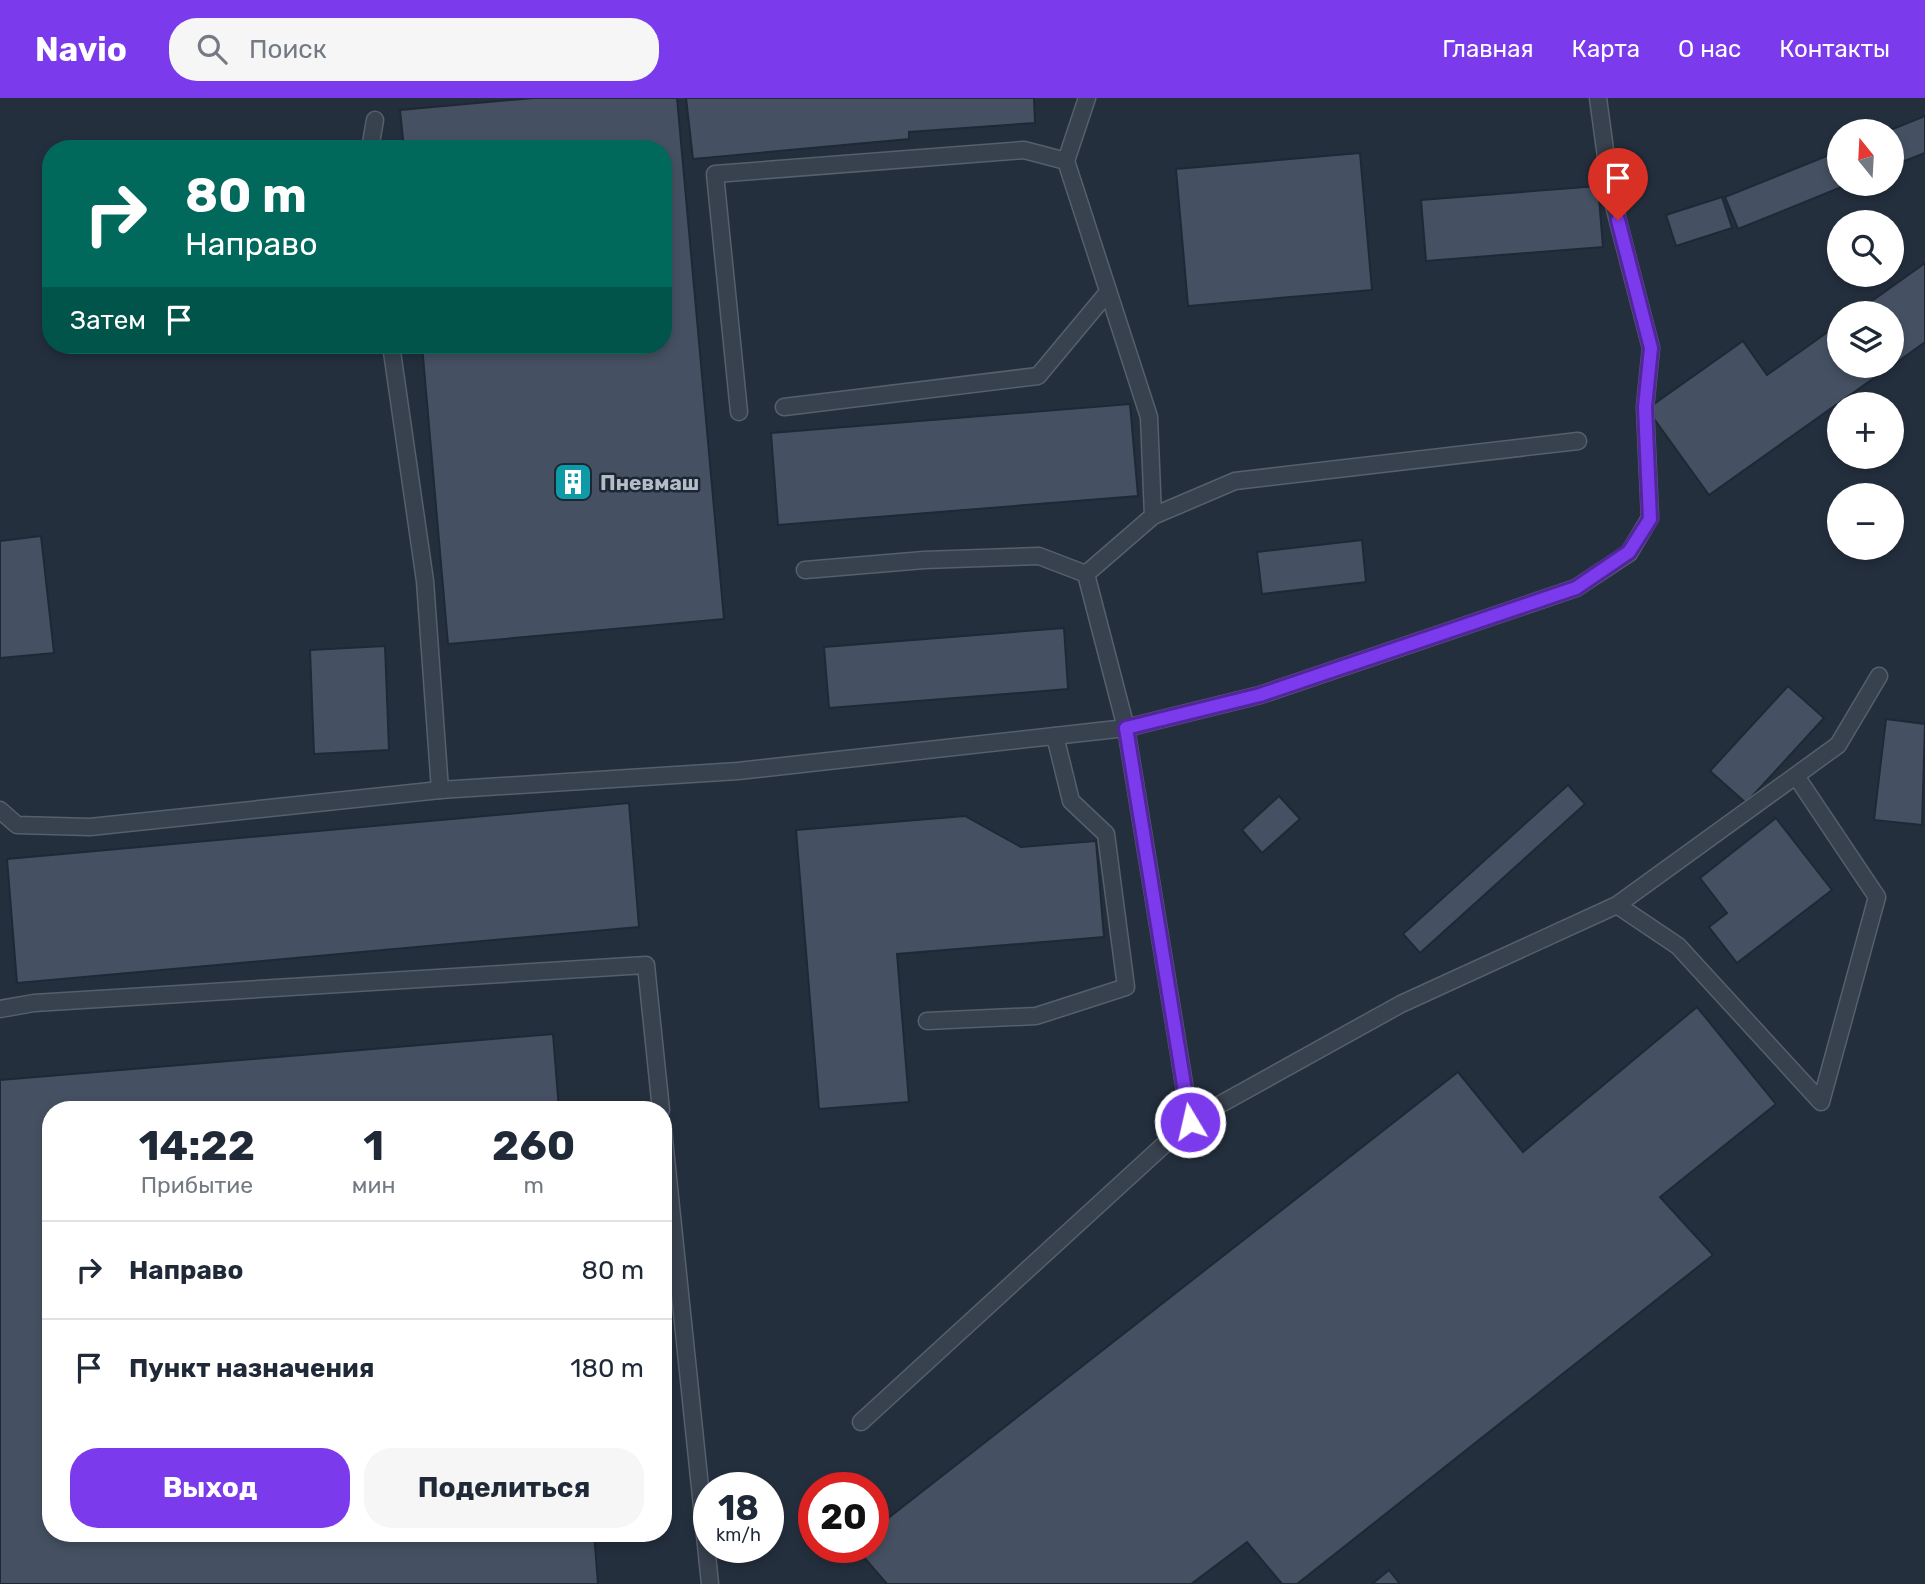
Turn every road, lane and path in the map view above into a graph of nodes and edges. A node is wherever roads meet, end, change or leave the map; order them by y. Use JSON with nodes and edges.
{"nodes":[{"id":1,"x":1087,"y":98,"type":"edge"},
{"id":2,"x":1598,"y":98,"type":"edge"},
{"id":3,"x":375,"y":120,"type":"dead end"},
{"id":4,"x":372,"y":140,"type":"edge"},
{"id":5,"x":1066,"y":160,"type":"junction"},
{"id":6,"x":1108,"y":292,"type":"junction"},
{"id":7,"x":392,"y":354,"type":"edge"},
{"id":8,"x":783,"y":407,"type":"dead end"},
{"id":9,"x":739,"y":412,"type":"dead end"},
{"id":10,"x":1578,"y":441,"type":"dead end"},
{"id":11,"x":1153,"y":516,"type":"junction"},
{"id":12,"x":806,"y":570,"type":"dead end"},
{"id":13,"x":1086,"y":574,"type":"junction"},
{"id":14,"x":1879,"y":676,"type":"dead end"},
{"id":15,"x":1126,"y":728,"type":"junction"},
{"id":16,"x":1055,"y":736,"type":"junction"},
{"id":17,"x":1796,"y":775,"type":"junction"},
{"id":18,"x":440,"y":790,"type":"junction"},
{"id":19,"x":0,"y":810,"type":"edge"},
{"id":20,"x":1617,"y":905,"type":"junction"},
{"id":21,"x":0,"y":1009,"type":"edge"},
{"id":22,"x":928,"y":1021,"type":"dead end"},
{"id":23,"x":660,"y":1101,"type":"edge"},
{"id":24,"x":1190,"y":1122,"type":"junction"},
{"id":25,"x":672,"y":1216,"type":"edge"},
{"id":26,"x":861,"y":1422,"type":"dead end"},
{"id":27,"x":710,"y":1584,"type":"edge"}],
"edges":[{"from":1,"to":5,"type":"lane"},
{"from":2,"to":15,"type":"lane"},
{"from":3,"to":4,"type":"lane"},
{"from":5,"to":6,"type":"lane"},
{"from":5,"to":9,"type":"lane"},
{"from":6,"to":8,"type":"lane"},
{"from":6,"to":11,"type":"lane"},
{"from":7,"to":18,"type":"lane"},
{"from":10,"to":11,"type":"lane"},
{"from":11,"to":13,"type":"lane"},
{"from":12,"to":13,"type":"lane"},
{"from":13,"to":15,"type":"lane"},
{"from":14,"to":17,"type":"lane"},
{"from":15,"to":16,"type":"lane"},
{"from":15,"to":24,"type":"lane"},
{"from":16,"to":18,"type":"lane"},
{"from":16,"to":22,"type":"lane"},
{"from":17,"to":20,"type":"lane"},
{"from":17,"to":20,"type":"lane"},
{"from":18,"to":19,"type":"lane"},
{"from":20,"to":24,"type":"lane"},
{"from":21,"to":23,"type":"lane"},
{"from":24,"to":26,"type":"lane"},
{"from":25,"to":27,"type":"lane"}]}
